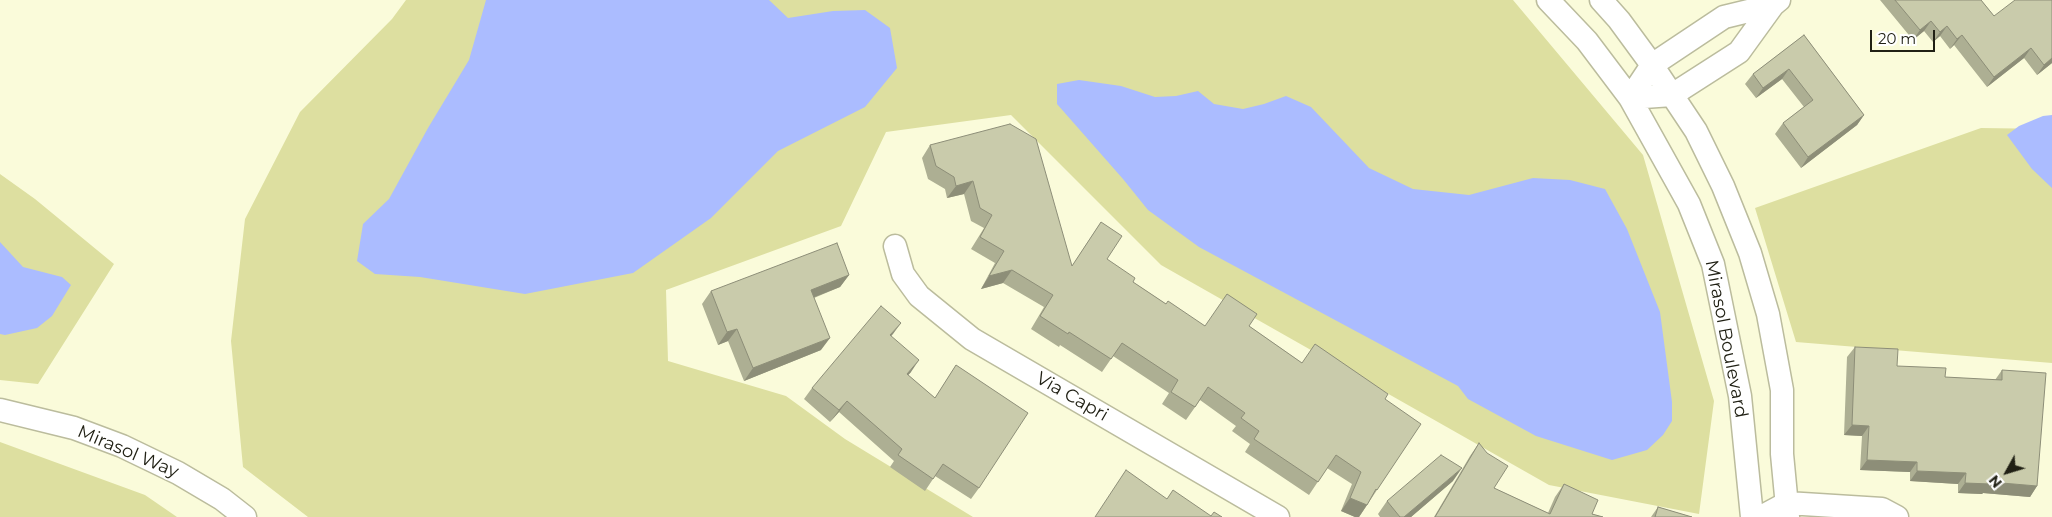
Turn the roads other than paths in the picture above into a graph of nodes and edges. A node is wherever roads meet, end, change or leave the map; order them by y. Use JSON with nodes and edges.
{"nodes":[{"id":1,"x":1548,"y":0,"type":"edge"},
{"id":2,"x":1601,"y":0,"type":"edge"},
{"id":3,"x":1776,"y":3,"type":"edge"},
{"id":4,"x":1652,"y":65,"type":"junction"},
{"id":5,"x":1672,"y":95,"type":"junction"},
{"id":6,"x":1630,"y":98,"type":"junction"},
{"id":7,"x":895,"y":246,"type":"dead end"},
{"id":8,"x":0,"y":410,"type":"edge"},
{"id":9,"x":1788,"y":510,"type":"edge"},
{"id":10,"x":246,"y":517,"type":"edge"},
{"id":11,"x":1278,"y":517,"type":"edge"},
{"id":12,"x":1752,"y":517,"type":"edge"},
{"id":13,"x":1761,"y":517,"type":"edge"},
{"id":14,"x":1897,"y":517,"type":"edge"}],
"edges":[{"from":1,"to":6,"type":"street","name":"Mirasol Boulevard"},
{"from":2,"to":4,"type":"street"},
{"from":3,"to":4,"type":"street"},
{"from":3,"to":5,"type":"street"},
{"from":4,"to":5,"type":"street"},
{"from":4,"to":6,"type":"street"},
{"from":5,"to":6,"type":"street"},
{"from":5,"to":9,"type":"street"},
{"from":6,"to":12,"type":"street","name":"Mirasol Boulevard"},
{"from":7,"to":11,"type":"street","name":"Via Capri"},
{"from":8,"to":10,"type":"street","name":"Mirasol Way"},
{"from":9,"to":13,"type":"street"},
{"from":9,"to":14,"type":"street"}]}
